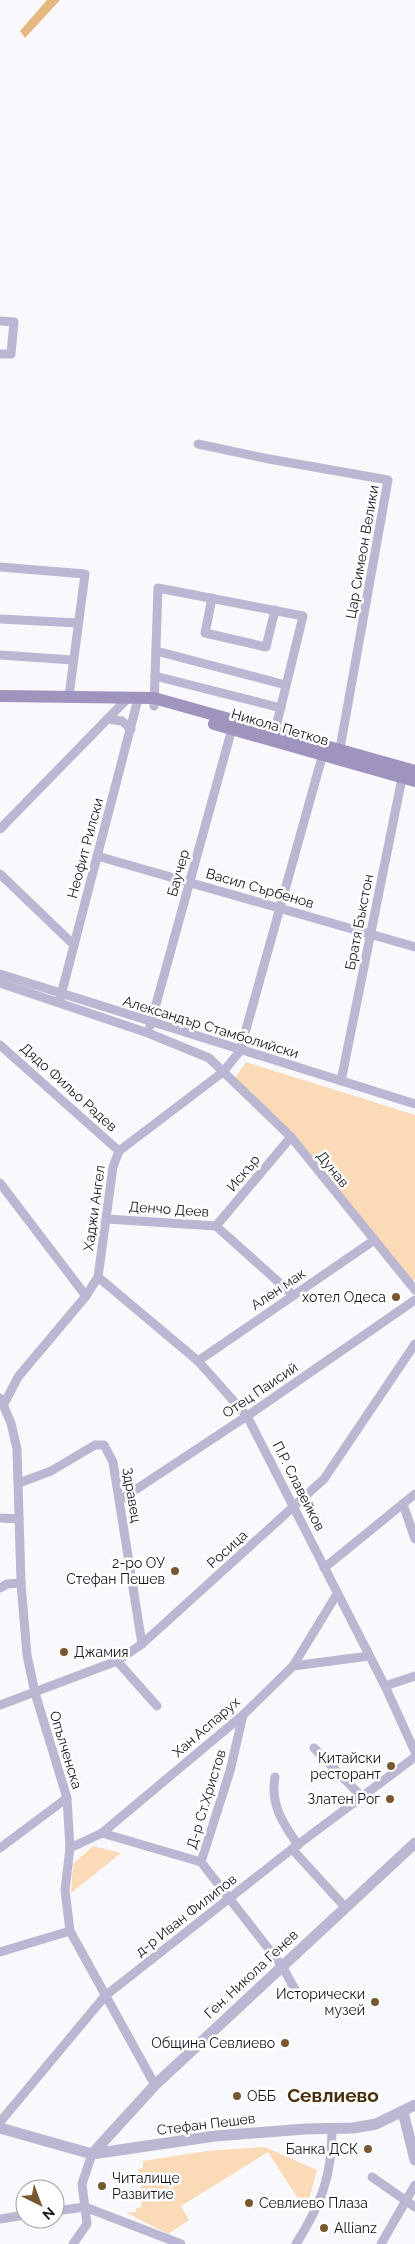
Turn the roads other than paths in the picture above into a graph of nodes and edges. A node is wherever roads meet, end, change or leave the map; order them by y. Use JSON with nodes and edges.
{"nodes":[{"id":1,"x":0,"y":321,"type":"edge"},
{"id":2,"x":0,"y":354,"type":"edge"},
{"id":3,"x":198,"y":444,"type":"dead end"},
{"id":4,"x":0,"y":567,"type":"edge"},
{"id":5,"x":212,"y":598,"type":"junction"},
{"id":6,"x":275,"y":610,"type":"junction"},
{"id":7,"x":0,"y":619,"type":"edge"},
{"id":8,"x":78,"y":623,"type":"junction"},
{"id":9,"x":156,"y":651,"type":"junction"},
{"id":10,"x":0,"y":655,"type":"edge"},
{"id":11,"x":73,"y":660,"type":"junction"},
{"id":12,"x":155,"y":676,"type":"junction"},
{"id":13,"x":286,"y":685,"type":"junction"},
{"id":14,"x":0,"y":696,"type":"edge"},
{"id":15,"x":69,"y":696,"type":"junction"},
{"id":16,"x":133,"y":699,"type":"junction"},
{"id":17,"x":154,"y":702,"type":"junction"},
{"id":18,"x":280,"y":708,"type":"junction"},
{"id":19,"x":107,"y":719,"type":"junction"},
{"id":20,"x":233,"y":724,"type":"junction"},
{"id":21,"x":130,"y":729,"type":"junction"},
{"id":22,"x":275,"y":731,"type":"junction"},
{"id":23,"x":324,"y":750,"type":"junction"},
{"id":24,"x":339,"y":754,"type":"junction"},
{"id":25,"x":407,"y":772,"type":"edge"},
{"id":26,"x":415,"y":781,"type":"edge"},
{"id":27,"x":0,"y":829,"type":"edge"},
{"id":28,"x":97,"y":856,"type":"junction"},
{"id":29,"x":0,"y":874,"type":"edge"},
{"id":30,"x":190,"y":882,"type":"junction"},
{"id":31,"x":281,"y":908,"type":"junction"},
{"id":32,"x":371,"y":933,"type":"junction"},
{"id":33,"x":74,"y":945,"type":"junction"},
{"id":34,"x":415,"y":947,"type":"edge"},
{"id":35,"x":0,"y":974,"type":"edge"},
{"id":36,"x":0,"y":984,"type":"edge"},
{"id":37,"x":60,"y":998,"type":"junction"},
{"id":38,"x":151,"y":1022,"type":"junction"},
{"id":39,"x":148,"y":1033,"type":"junction"},
{"id":40,"x":0,"y":1045,"type":"edge"},
{"id":41,"x":241,"y":1046,"type":"junction"},
{"id":42,"x":223,"y":1072,"type":"junction"},
{"id":43,"x":341,"y":1081,"type":"junction"},
{"id":44,"x":415,"y":1104,"type":"edge"},
{"id":45,"x":291,"y":1137,"type":"junction"},
{"id":46,"x":119,"y":1151,"type":"junction"},
{"id":47,"x":0,"y":1182,"type":"edge"},
{"id":48,"x":107,"y":1219,"type":"junction"},
{"id":49,"x":216,"y":1226,"type":"junction"},
{"id":50,"x":373,"y":1241,"type":"junction"},
{"id":51,"x":98,"y":1277,"type":"junction"},
{"id":52,"x":415,"y":1290,"type":"edge"},
{"id":53,"x":293,"y":1295,"type":"junction"},
{"id":54,"x":86,"y":1296,"type":"junction"},
{"id":55,"x":415,"y":1300,"type":"edge"},
{"id":56,"x":415,"y":1344,"type":"edge"},
{"id":57,"x":198,"y":1360,"type":"junction"},
{"id":58,"x":2,"y":1401,"type":"edge"},
{"id":59,"x":247,"y":1416,"type":"junction"},
{"id":60,"x":19,"y":1484,"type":"junction"},
{"id":61,"x":415,"y":1494,"type":"edge"},
{"id":62,"x":120,"y":1500,"type":"junction"},
{"id":63,"x":403,"y":1504,"type":"junction"},
{"id":64,"x":295,"y":1506,"type":"junction"},
{"id":65,"x":0,"y":1518,"type":"edge"},
{"id":66,"x":19,"y":1519,"type":"junction"},
{"id":67,"x":415,"y":1539,"type":"edge"},
{"id":68,"x":324,"y":1568,"type":"junction"},
{"id":69,"x":21,"y":1583,"type":"junction"},
{"id":70,"x":0,"y":1588,"type":"edge"},
{"id":71,"x":337,"y":1594,"type":"junction"},
{"id":72,"x":142,"y":1644,"type":"junction"},
{"id":73,"x":370,"y":1656,"type":"junction"},
{"id":74,"x":117,"y":1661,"type":"junction"},
{"id":75,"x":293,"y":1666,"type":"junction"},
{"id":76,"x":415,"y":1676,"type":"edge"},
{"id":77,"x":385,"y":1686,"type":"junction"},
{"id":78,"x":34,"y":1693,"type":"junction"},
{"id":79,"x":0,"y":1705,"type":"edge"},
{"id":80,"x":157,"y":1706,"type":"dead end"},
{"id":81,"x":243,"y":1714,"type":"junction"},
{"id":82,"x":314,"y":1748,"type":"dead end"},
{"id":83,"x":415,"y":1752,"type":"edge"},
{"id":84,"x":415,"y":1757,"type":"edge"},
{"id":85,"x":275,"y":1777,"type":"dead end"},
{"id":86,"x":362,"y":1797,"type":"junction"},
{"id":87,"x":66,"y":1798,"type":"junction"},
{"id":88,"x":102,"y":1834,"type":"junction"},
{"id":89,"x":415,"y":1843,"type":"edge"},
{"id":90,"x":295,"y":1847,"type":"junction"},
{"id":91,"x":0,"y":1848,"type":"edge"},
{"id":92,"x":70,"y":1848,"type":"junction"},
{"id":93,"x":201,"y":1862,"type":"junction"},
{"id":94,"x":229,"y":1898,"type":"junction"},
{"id":95,"x":345,"y":1907,"type":"junction"},
{"id":96,"x":70,"y":1931,"type":"junction"},
{"id":97,"x":0,"y":1952,"type":"edge"},
{"id":98,"x":282,"y":1966,"type":"junction"},
{"id":99,"x":297,"y":1994,"type":"dead end"},
{"id":100,"x":104,"y":1996,"type":"junction"},
{"id":101,"x":155,"y":2085,"type":"junction"},
{"id":102,"x":415,"y":2105,"type":"edge"},
{"id":103,"x":403,"y":2112,"type":"junction"},
{"id":104,"x":0,"y":2122,"type":"edge"},
{"id":105,"x":0,"y":2128,"type":"edge"},
{"id":106,"x":332,"y":2129,"type":"junction"},
{"id":107,"x":92,"y":2154,"type":"junction"},
{"id":108,"x":415,"y":2160,"type":"edge"},
{"id":109,"x":372,"y":2177,"type":"dead end"},
{"id":110,"x":415,"y":2185,"type":"edge"},
{"id":111,"x":406,"y":2201,"type":"junction"},
{"id":112,"x":85,"y":2207,"type":"junction"},
{"id":113,"x":415,"y":2208,"type":"edge"},
{"id":114,"x":65,"y":2210,"type":"edge"},
{"id":115,"x":15,"y":2217,"type":"edge"},
{"id":116,"x":0,"y":2219,"type":"edge"},
{"id":117,"x":169,"y":2242,"type":"edge"},
{"id":118,"x":73,"y":2244,"type":"edge"},
{"id":119,"x":181,"y":2244,"type":"edge"},
{"id":120,"x":296,"y":2244,"type":"edge"},
{"id":121,"x":381,"y":2244,"type":"edge"}],
"edges":[{"from":1,"to":2,"type":"street"},
{"from":3,"to":24,"type":"street","name":"Цар Симеон Велики"},
{"from":4,"to":8,"type":"street"},
{"from":5,"to":6,"type":"street"},
{"from":5,"to":6,"type":"street"},
{"from":5,"to":9,"type":"street"},
{"from":6,"to":13,"type":"street"},
{"from":7,"to":8,"type":"street"},
{"from":8,"to":11,"type":"street"},
{"from":9,"to":12,"type":"street"},
{"from":9,"to":13,"type":"street"},
{"from":10,"to":11,"type":"street"},
{"from":11,"to":15,"type":"street"},
{"from":12,"to":17,"type":"street"},
{"from":12,"to":18,"type":"street"},
{"from":13,"to":18,"type":"street"},
{"from":14,"to":15,"type":"main road","name":"Никола Петков"},
{"from":15,"to":16,"type":"main road","name":"Никола Петков"},
{"from":16,"to":17,"type":"main road","name":"Никола Петков"},
{"from":16,"to":19,"type":"street"},
{"from":16,"to":21,"type":"street","name":"Неофит Рилски"},
{"from":17,"to":20,"type":"main road","name":"Никола Петков"},
{"from":18,"to":22,"type":"street"},
{"from":19,"to":21,"type":"street"},
{"from":19,"to":27,"type":"street"},
{"from":20,"to":22,"type":"main road","name":"Никола Петков"},
{"from":20,"to":23,"type":"main road","name":"Никола Петков"},
{"from":20,"to":30,"type":"street","name":"Баучер"},
{"from":21,"to":28,"type":"street","name":"Неофит Рилски"},
{"from":22,"to":23,"type":"main road","name":"Никола Петков"},
{"from":23,"to":24,"type":"main road","name":"Никола Петков"},
{"from":23,"to":31,"type":"street"},
{"from":24,"to":25,"type":"main road","name":"Никола Петков"},
{"from":25,"to":26,"type":"main road","name":"Никола Петков"},
{"from":25,"to":32,"type":"street","name":"Братя Бъкстон"},
{"from":28,"to":30,"type":"street","name":"Васил Сърбенов"},
{"from":28,"to":33,"type":"street","name":"Неофит Рилски"},
{"from":29,"to":33,"type":"street"},
{"from":30,"to":31,"type":"street","name":"Васил Сърбенов"},
{"from":30,"to":38,"type":"street","name":"Баучер"},
{"from":31,"to":32,"type":"street","name":"Васил Сърбенов"},
{"from":31,"to":41,"type":"street"},
{"from":32,"to":34,"type":"street","name":"Васил Сърбенов"},
{"from":32,"to":43,"type":"street","name":"Братя Бъкстон"},
{"from":33,"to":37,"type":"street","name":"Неофит Рилски"},
{"from":35,"to":37,"type":"street","name":"Александър Стамболийски"},
{"from":36,"to":37,"type":"street","name":"Александър Стамболийски"},
{"from":37,"to":38,"type":"street","name":"Александър Стамболийски"},
{"from":37,"to":39,"type":"street","name":"Александър Стамболийски"},
{"from":38,"to":39,"type":"street","name":"Баучер"},
{"from":38,"to":41,"type":"street","name":"Александър Стамболийски"},
{"from":39,"to":42,"type":"street","name":"Александър Стамболийски"},
{"from":40,"to":46,"type":"street","name":"Дядо Фильо Радев"},
{"from":41,"to":42,"type":"street","name":"Хаджи Ангел"},
{"from":41,"to":43,"type":"street","name":"Александър Стамболийски"},
{"from":42,"to":45,"type":"street","name":"Дунав"},
{"from":42,"to":46,"type":"street","name":"Хаджи Ангел"},
{"from":43,"to":44,"type":"street","name":"Александър Стамболийски"},
{"from":45,"to":49,"type":"street","name":"Искър"},
{"from":45,"to":50,"type":"street","name":"Дунав"},
{"from":46,"to":48,"type":"street","name":"Хаджи Ангел"},
{"from":47,"to":54,"type":"street"},
{"from":48,"to":49,"type":"street","name":"Денчо Деев"},
{"from":48,"to":51,"type":"street","name":"Хаджи Ангел"},
{"from":49,"to":53,"type":"street","name":"Денчо Деев"},
{"from":50,"to":52,"type":"street","name":"Дунав"},
{"from":50,"to":53,"type":"street","name":"Ален мак"},
{"from":51,"to":54,"type":"street","name":"Хаджи Ангел"},
{"from":51,"to":57,"type":"street","name":"П.Р. Славейков"},
{"from":53,"to":57,"type":"street","name":"Ален мак"},
{"from":54,"to":58,"type":"street","name":"Хаджи Ангел"},
{"from":55,"to":59,"type":"street","name":"Отец Паисий"},
{"from":56,"to":64,"type":"street","name":"Росица"},
{"from":57,"to":59,"type":"street","name":"П.Р. Славейков"},
{"from":58,"to":60,"type":"street","name":"Опълченска"},
{"from":59,"to":62,"type":"street","name":"Отец Паисий"},
{"from":59,"to":64,"type":"street","name":"П.Р. Славейков"},
{"from":60,"to":62,"type":"street","name":"Здравец"},
{"from":60,"to":66,"type":"street","name":"Опълченска"},
{"from":61,"to":63,"type":"street"},
{"from":62,"to":72,"type":"street","name":"Здравец"},
{"from":63,"to":67,"type":"street"},
{"from":63,"to":68,"type":"street"},
{"from":64,"to":68,"type":"street","name":"П.Р. Славейков"},
{"from":64,"to":72,"type":"street","name":"Росица"},
{"from":65,"to":66,"type":"street"},
{"from":66,"to":69,"type":"street","name":"Опълченска"},
{"from":68,"to":71,"type":"street","name":"П.Р. Славейков"},
{"from":69,"to":70,"type":"street"},
{"from":69,"to":78,"type":"street","name":"Опълченска"},
{"from":71,"to":73,"type":"street","name":"П.Р. Славейков"},
{"from":71,"to":75,"type":"street","name":"Хан Аспарух"},
{"from":72,"to":74,"type":"street","name":"Росица"},
{"from":73,"to":75,"type":"street"},
{"from":73,"to":77,"type":"street","name":"П.Р. Славейков"},
{"from":74,"to":78,"type":"street","name":"Росица"},
{"from":74,"to":80,"type":"street"},
{"from":75,"to":81,"type":"street","name":"Хан Аспарух"},
{"from":76,"to":77,"type":"street"},
{"from":77,"to":83,"type":"street","name":"П.Р. Славейков"},
{"from":78,"to":79,"type":"street","name":"Росица"},
{"from":78,"to":87,"type":"street","name":"Опълченска"},
{"from":81,"to":88,"type":"street","name":"Хан Аспарух"},
{"from":81,"to":93,"type":"street","name":"Д-р Ст.Христов"},
{"from":82,"to":86,"type":"street"},
{"from":84,"to":86,"type":"street","name":"д-р Иван Филипов"},
{"from":85,"to":90,"type":"street"},
{"from":86,"to":90,"type":"street","name":"д-р Иван Филипов"},
{"from":87,"to":91,"type":"street"},
{"from":87,"to":92,"type":"street","name":"Опълченска"},
{"from":88,"to":92,"type":"street","name":"Хан Аспарух"},
{"from":88,"to":93,"type":"street"},
{"from":89,"to":95,"type":"street","name":"Ген. Никола Генев"},
{"from":90,"to":94,"type":"street","name":"д-р Иван Филипов"},
{"from":90,"to":95,"type":"street"},
{"from":92,"to":96,"type":"street","name":"Опълченска"},
{"from":93,"to":94,"type":"street"},
{"from":94,"to":98,"type":"street"},
{"from":94,"to":100,"type":"street","name":"д-р Иван Филипов"},
{"from":95,"to":98,"type":"street","name":"Ген. Никола Генев"},
{"from":96,"to":97,"type":"street"},
{"from":96,"to":100,"type":"street","name":"Опълченска"},
{"from":98,"to":99,"type":"street"},
{"from":98,"to":101,"type":"street","name":"Ген. Никола Генев"},
{"from":100,"to":101,"type":"street","name":"Опълченска"},
{"from":100,"to":104,"type":"street","name":"д-р Иван Филипов"},
{"from":101,"to":107,"type":"street","name":"Ген. Никола Генев"},
{"from":102,"to":103,"type":"street","name":"Стефан Пешев"},
{"from":103,"to":106,"type":"street","name":"Стефан Пешев"},
{"from":103,"to":108,"type":"street"},
{"from":105,"to":107,"type":"street","name":"Стефан Пешев"},
{"from":106,"to":107,"type":"street","name":"Стефан Пешев"},
{"from":106,"to":120,"type":"street"},
{"from":107,"to":112,"type":"street"},
{"from":109,"to":111,"type":"street"},
{"from":110,"to":111,"type":"street"},
{"from":111,"to":113,"type":"street"},
{"from":111,"to":121,"type":"street"},
{"from":112,"to":114,"type":"street"},
{"from":112,"to":117,"type":"street"},
{"from":112,"to":118,"type":"street"},
{"from":115,"to":116,"type":"street"},
{"from":117,"to":119,"type":"street"}]}
